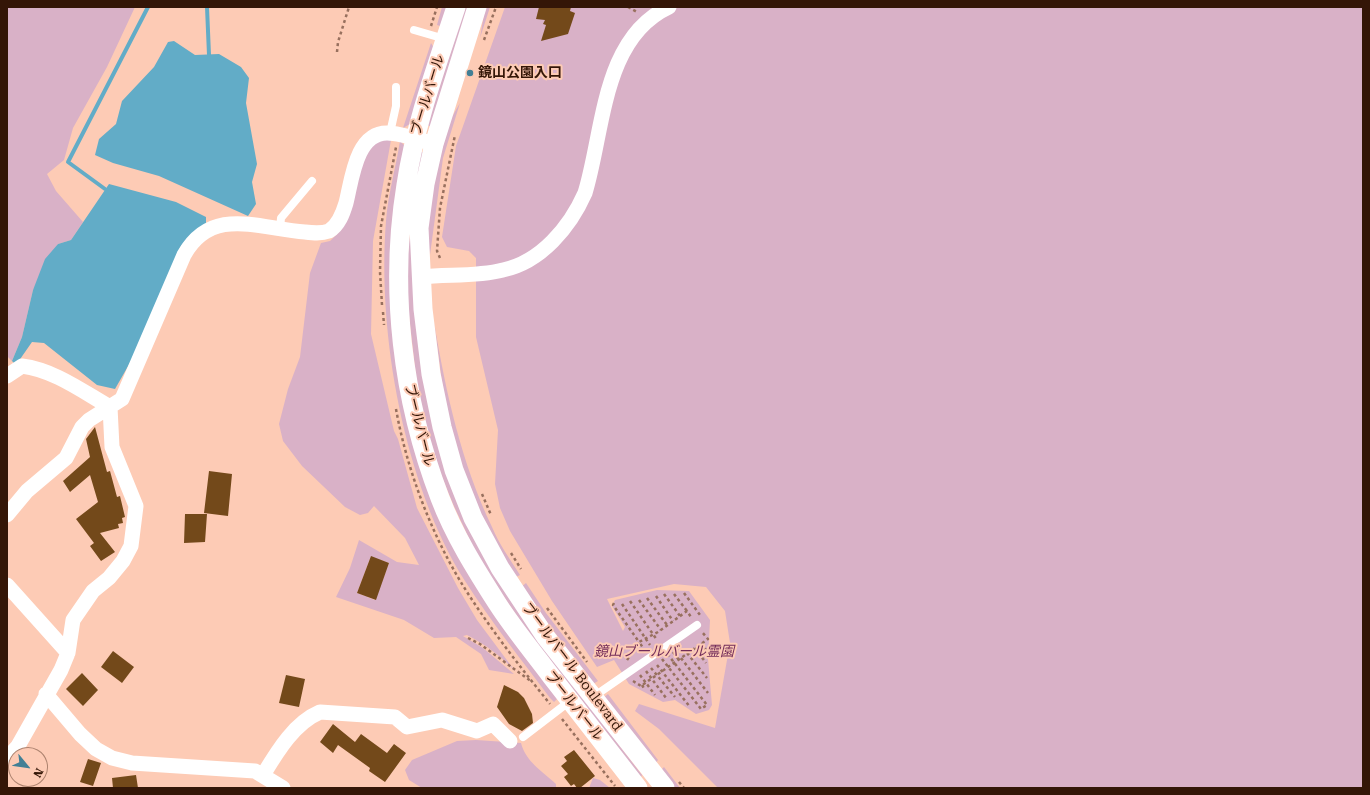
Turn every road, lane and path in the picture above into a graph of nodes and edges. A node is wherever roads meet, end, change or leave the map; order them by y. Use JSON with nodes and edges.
{"nodes":[{"id":1,"x":349,"y":7,"type":"edge"},
{"id":2,"x":456,"y":7,"type":"edge"},
{"id":3,"x":477,"y":7,"type":"edge"},
{"id":4,"x":496,"y":7,"type":"edge"},
{"id":5,"x":628,"y":7,"type":"edge"},
{"id":6,"x":669,"y":7,"type":"edge"},
{"id":7,"x":641,"y":14,"type":"dead end"},
{"id":8,"x":414,"y":30,"type":"dead end"},
{"id":9,"x":445,"y":39,"type":"junction"},
{"id":10,"x":483,"y":44,"type":"dead end"},
{"id":11,"x":337,"y":52,"type":"dead end"},
{"id":12,"x":396,"y":87,"type":"dead end"},
{"id":13,"x":456,"y":129,"type":"dead end"},
{"id":14,"x":390,"y":133,"type":"junction"},
{"id":15,"x":415,"y":139,"type":"junction"},
{"id":16,"x":434,"y":144,"type":"junction"},
{"id":17,"x":312,"y":181,"type":"dead end"},
{"id":18,"x":280,"y":229,"type":"junction"},
{"id":19,"x":440,"y":258,"type":"dead end"},
{"id":20,"x":421,"y":277,"type":"junction"},
{"id":21,"x":7,"y":376,"type":"edge"},
{"id":22,"x":110,"y":407,"type":"junction"},
{"id":23,"x":479,"y":488,"type":"dead end"},
{"id":24,"x":7,"y":515,"type":"edge"},
{"id":25,"x":492,"y":519,"type":"dead end"},
{"id":26,"x":509,"y":550,"type":"dead end"},
{"id":27,"x":522,"y":570,"type":"dead end"},
{"id":28,"x":7,"y":585,"type":"edge"},
{"id":29,"x":684,"y":593,"type":"dead end"},
{"id":30,"x":664,"y":594,"type":"dead end"},
{"id":31,"x":674,"y":594,"type":"dead end"},
{"id":32,"x":656,"y":596,"type":"dead end"},
{"id":33,"x":647,"y":598,"type":"dead end"},
{"id":34,"x":639,"y":600,"type":"dead end"},
{"id":35,"x":630,"y":602,"type":"dead end"},
{"id":36,"x":543,"y":603,"type":"dead end"},
{"id":37,"x":614,"y":603,"type":"dead end"},
{"id":38,"x":622,"y":604,"type":"dead end"},
{"id":39,"x":687,"y":611,"type":"dead end"},
{"id":40,"x":680,"y":616,"type":"dead end"},
{"id":41,"x":673,"y":621,"type":"dead end"},
{"id":42,"x":699,"y":621,"type":"joint"},
{"id":43,"x":667,"y":625,"type":"dead end"},
{"id":44,"x":653,"y":635,"type":"junction"},
{"id":45,"x":468,"y":638,"type":"dead end"},
{"id":46,"x":646,"y":639,"type":"junction"},
{"id":47,"x":639,"y":642,"type":"junction"},
{"id":48,"x":658,"y":642,"type":"dead end"},
{"id":49,"x":702,"y":643,"type":"dead end"},
{"id":50,"x":650,"y":645,"type":"dead end"},
{"id":51,"x":695,"y":648,"type":"dead end"},
{"id":52,"x":644,"y":649,"type":"dead end"},
{"id":53,"x":706,"y":650,"type":"dead end"},
{"id":54,"x":68,"y":653,"type":"junction"},
{"id":55,"x":688,"y":653,"type":"dead end"},
{"id":56,"x":668,"y":655,"type":"dead end"},
{"id":57,"x":628,"y":659,"type":"dead end"},
{"id":58,"x":662,"y":659,"type":"dead end"},
{"id":59,"x":588,"y":663,"type":"dead end"},
{"id":60,"x":656,"y":663,"type":"dead end"},
{"id":61,"x":674,"y":663,"type":"junction"},
{"id":62,"x":706,"y":663,"type":"dead end"},
{"id":63,"x":668,"y":667,"type":"junction"},
{"id":64,"x":651,"y":668,"type":"dead end"},
{"id":65,"x":646,"y":671,"type":"dead end"},
{"id":66,"x":662,"y":671,"type":"junction"},
{"id":67,"x":640,"y":674,"type":"dead end"},
{"id":68,"x":657,"y":675,"type":"junction"},
{"id":69,"x":651,"y":678,"type":"junction"},
{"id":70,"x":707,"y":678,"type":"dead end"},
{"id":71,"x":646,"y":682,"type":"junction"},
{"id":72,"x":534,"y":684,"type":"dead end"},
{"id":73,"x":645,"y":690,"type":"dead end"},
{"id":74,"x":708,"y":693,"type":"dead end"},
{"id":75,"x":46,"y":694,"type":"junction"},
{"id":76,"x":655,"y":695,"type":"dead end"},
{"id":77,"x":593,"y":697,"type":"junction"},
{"id":78,"x":675,"y":697,"type":"dead end"},
{"id":79,"x":666,"y":698,"type":"dead end"},
{"id":80,"x":563,"y":706,"type":"junction"},
{"id":81,"x":690,"y":707,"type":"dead end"},
{"id":82,"x":516,"y":739,"type":"joint"},
{"id":83,"x":7,"y":758,"type":"edge"},
{"id":84,"x":263,"y":776,"type":"junction"},
{"id":85,"x":660,"y":783,"type":"edge"},
{"id":86,"x":283,"y":788,"type":"edge"},
{"id":87,"x":617,"y":788,"type":"edge"},
{"id":88,"x":638,"y":788,"type":"edge"},
{"id":89,"x":684,"y":788,"type":"edge"}],
"edges":[{"from":1,"to":11,"type":"path"},
{"from":2,"to":9,"type":"street","name":"ブールバール"},
{"from":3,"to":16,"type":"street","name":"ブールバール Boulevard"},
{"from":4,"to":10,"type":"path"},
{"from":5,"to":7,"type":"path"},
{"from":6,"to":20,"type":"street"},
{"from":8,"to":9,"type":"lane"},
{"from":9,"to":15,"type":"street","name":"ブールバール"},
{"from":12,"to":14,"type":"lane"},
{"from":13,"to":19,"type":"path"},
{"from":14,"to":15,"type":"street"},
{"from":14,"to":18,"type":"street"},
{"from":15,"to":16,"type":"street"},
{"from":15,"to":80,"type":"street","name":"ブールバール"},
{"from":16,"to":20,"type":"street","name":"ブールバール Boulevard"},
{"from":17,"to":18,"type":"lane"},
{"from":18,"to":22,"type":"street"},
{"from":20,"to":77,"type":"street","name":"ブールバール Boulevard"},
{"from":21,"to":22,"type":"street"},
{"from":22,"to":24,"type":"street"},
{"from":22,"to":54,"type":"street"},
{"from":23,"to":25,"type":"path"},
{"from":26,"to":27,"type":"path"},
{"from":28,"to":54,"type":"street"},
{"from":29,"to":42,"type":"path"},
{"from":30,"to":40,"type":"path"},
{"from":31,"to":39,"type":"path"},
{"from":32,"to":41,"type":"path"},
{"from":33,"to":43,"type":"path"},
{"from":34,"to":44,"type":"path"},
{"from":35,"to":44,"type":"path"},
{"from":36,"to":59,"type":"path"},
{"from":37,"to":47,"type":"path"},
{"from":38,"to":46,"type":"path"},
{"from":42,"to":77,"type":"lane"},
{"from":44,"to":46,"type":"path"},
{"from":44,"to":48,"type":"path"},
{"from":45,"to":72,"type":"path"},
{"from":46,"to":47,"type":"path"},
{"from":46,"to":50,"type":"path"},
{"from":47,"to":52,"type":"path"},
{"from":47,"to":57,"type":"path"},
{"from":49,"to":53,"type":"path"},
{"from":51,"to":62,"type":"path"},
{"from":54,"to":75,"type":"street"},
{"from":55,"to":70,"type":"path"},
{"from":56,"to":61,"type":"path"},
{"from":58,"to":63,"type":"path"},
{"from":60,"to":66,"type":"path"},
{"from":61,"to":63,"type":"path"},
{"from":61,"to":63,"type":"path"},
{"from":61,"to":74,"type":"path"},
{"from":63,"to":66,"type":"path"},
{"from":64,"to":68,"type":"path"},
{"from":65,"to":69,"type":"path"},
{"from":66,"to":68,"type":"path"},
{"from":66,"to":81,"type":"path"},
{"from":67,"to":71,"type":"path"},
{"from":68,"to":69,"type":"path"},
{"from":68,"to":78,"type":"path"},
{"from":69,"to":71,"type":"path"},
{"from":69,"to":79,"type":"path"},
{"from":71,"to":73,"type":"path"},
{"from":71,"to":76,"type":"path"},
{"from":75,"to":83,"type":"street"},
{"from":75,"to":84,"type":"street"},
{"from":77,"to":85,"type":"street","name":"ブールバール Boulevard"},
{"from":80,"to":82,"type":"lane"},
{"from":80,"to":87,"type":"path"},
{"from":80,"to":88,"type":"street","name":"ブールバール"},
{"from":82,"to":84,"type":"street"},
{"from":84,"to":86,"type":"street"},
{"from":85,"to":89,"type":"path"}]}
